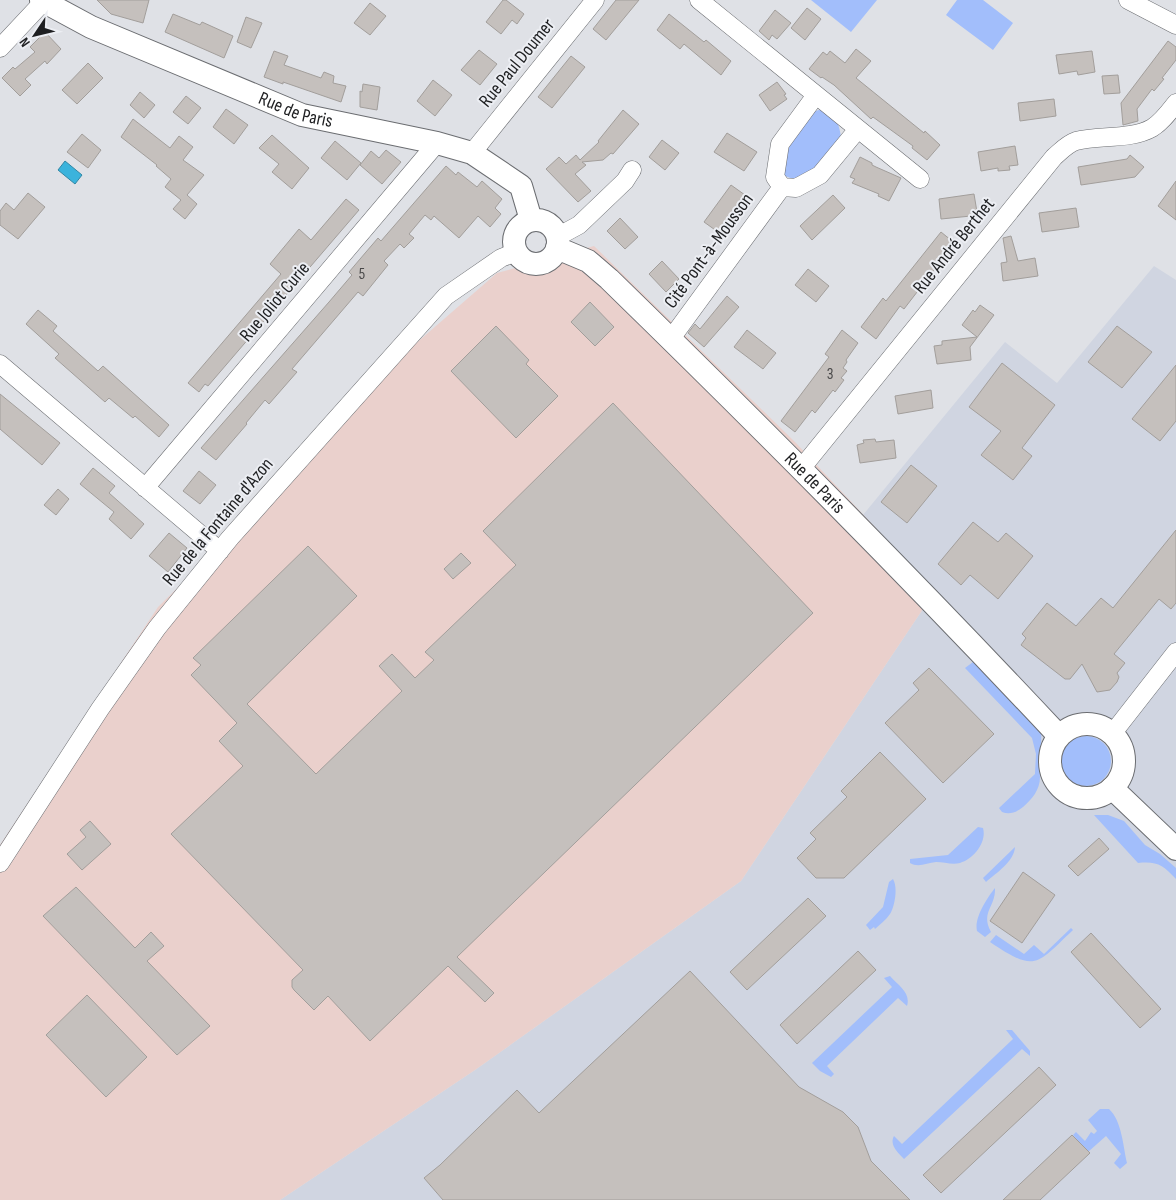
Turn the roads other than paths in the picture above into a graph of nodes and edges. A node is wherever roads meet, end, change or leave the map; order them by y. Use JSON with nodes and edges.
{"nodes":[{"id":1,"x":595,"y":0,"type":"edge"},
{"id":2,"x":699,"y":0,"type":"edge"},
{"id":3,"x":1128,"y":0,"type":"edge"},
{"id":4,"x":42,"y":1,"type":"edge"},
{"id":5,"x":1176,"y":25,"type":"edge"},
{"id":6,"x":0,"y":48,"type":"edge"},
{"id":7,"x":816,"y":95,"type":"junction"},
{"id":8,"x":1176,"y":103,"type":"edge"},
{"id":9,"x":858,"y":129,"type":"junction"},
{"id":10,"x":437,"y":143,"type":"junction"},
{"id":11,"x":472,"y":153,"type":"junction"},
{"id":12,"x":632,"y":170,"type":"dead end"},
{"id":13,"x":920,"y":179,"type":"dead end"},
{"id":14,"x":782,"y":187,"type":"junction"},
{"id":15,"x":532,"y":220,"type":"junction"},
{"id":16,"x":557,"y":242,"type":"junction"},
{"id":17,"x":516,"y":252,"type":"junction"},
{"id":18,"x":670,"y":340,"type":"junction"},
{"id":19,"x":0,"y":364,"type":"edge"},
{"id":20,"x":800,"y":470,"type":"junction"},
{"id":21,"x":145,"y":488,"type":"junction"},
{"id":22,"x":220,"y":551,"type":"junction"},
{"id":23,"x":1176,"y":652,"type":"edge"},
{"id":24,"x":1112,"y":734,"type":"junction"},
{"id":25,"x":1059,"y":736,"type":"junction"},
{"id":26,"x":1112,"y":788,"type":"junction"},
{"id":27,"x":1176,"y":849,"type":"edge"},
{"id":28,"x":0,"y":863,"type":"edge"}],
"edges":[{"from":1,"to":11,"type":"street","name":"Rue Paul Doumer"},
{"from":2,"to":7,"type":"street"},
{"from":3,"to":5,"type":"street"},
{"from":4,"to":6,"type":"street"},
{"from":4,"to":10,"type":"street","name":"Rue de Paris"},
{"from":7,"to":9,"type":"street"},
{"from":7,"to":14,"type":"street","name":"Cité Pont-à-Mousson"},
{"from":8,"to":20,"type":"street","name":"Rue André Berthet"},
{"from":9,"to":13,"type":"street"},
{"from":9,"to":14,"type":"street","name":"Cité Pont-à-Mousson"},
{"from":10,"to":11,"type":"street","name":"Rue de Paris"},
{"from":10,"to":21,"type":"street","name":"Rue Joliot Curie"},
{"from":11,"to":15,"type":"street","name":"Rue de Paris"},
{"from":12,"to":16,"type":"street"},
{"from":14,"to":18,"type":"street","name":"Cité Pont-à-Mousson"},
{"from":15,"to":16,"type":"street"},
{"from":15,"to":17,"type":"street"},
{"from":16,"to":17,"type":"street"},
{"from":16,"to":18,"type":"street","name":"Rue de Paris"},
{"from":17,"to":22,"type":"street","name":"Rue de la Fontaine d'Azon"},
{"from":18,"to":20,"type":"street","name":"Rue de Paris"},
{"from":19,"to":21,"type":"street"},
{"from":20,"to":25,"type":"street","name":"Rue de Paris"},
{"from":21,"to":22,"type":"street"},
{"from":22,"to":28,"type":"street","name":"Rue de la Fontaine d'Azon"},
{"from":23,"to":24,"type":"street"},
{"from":24,"to":25,"type":"street"},
{"from":24,"to":26,"type":"street"},
{"from":25,"to":26,"type":"street"},
{"from":26,"to":27,"type":"street"}]}
